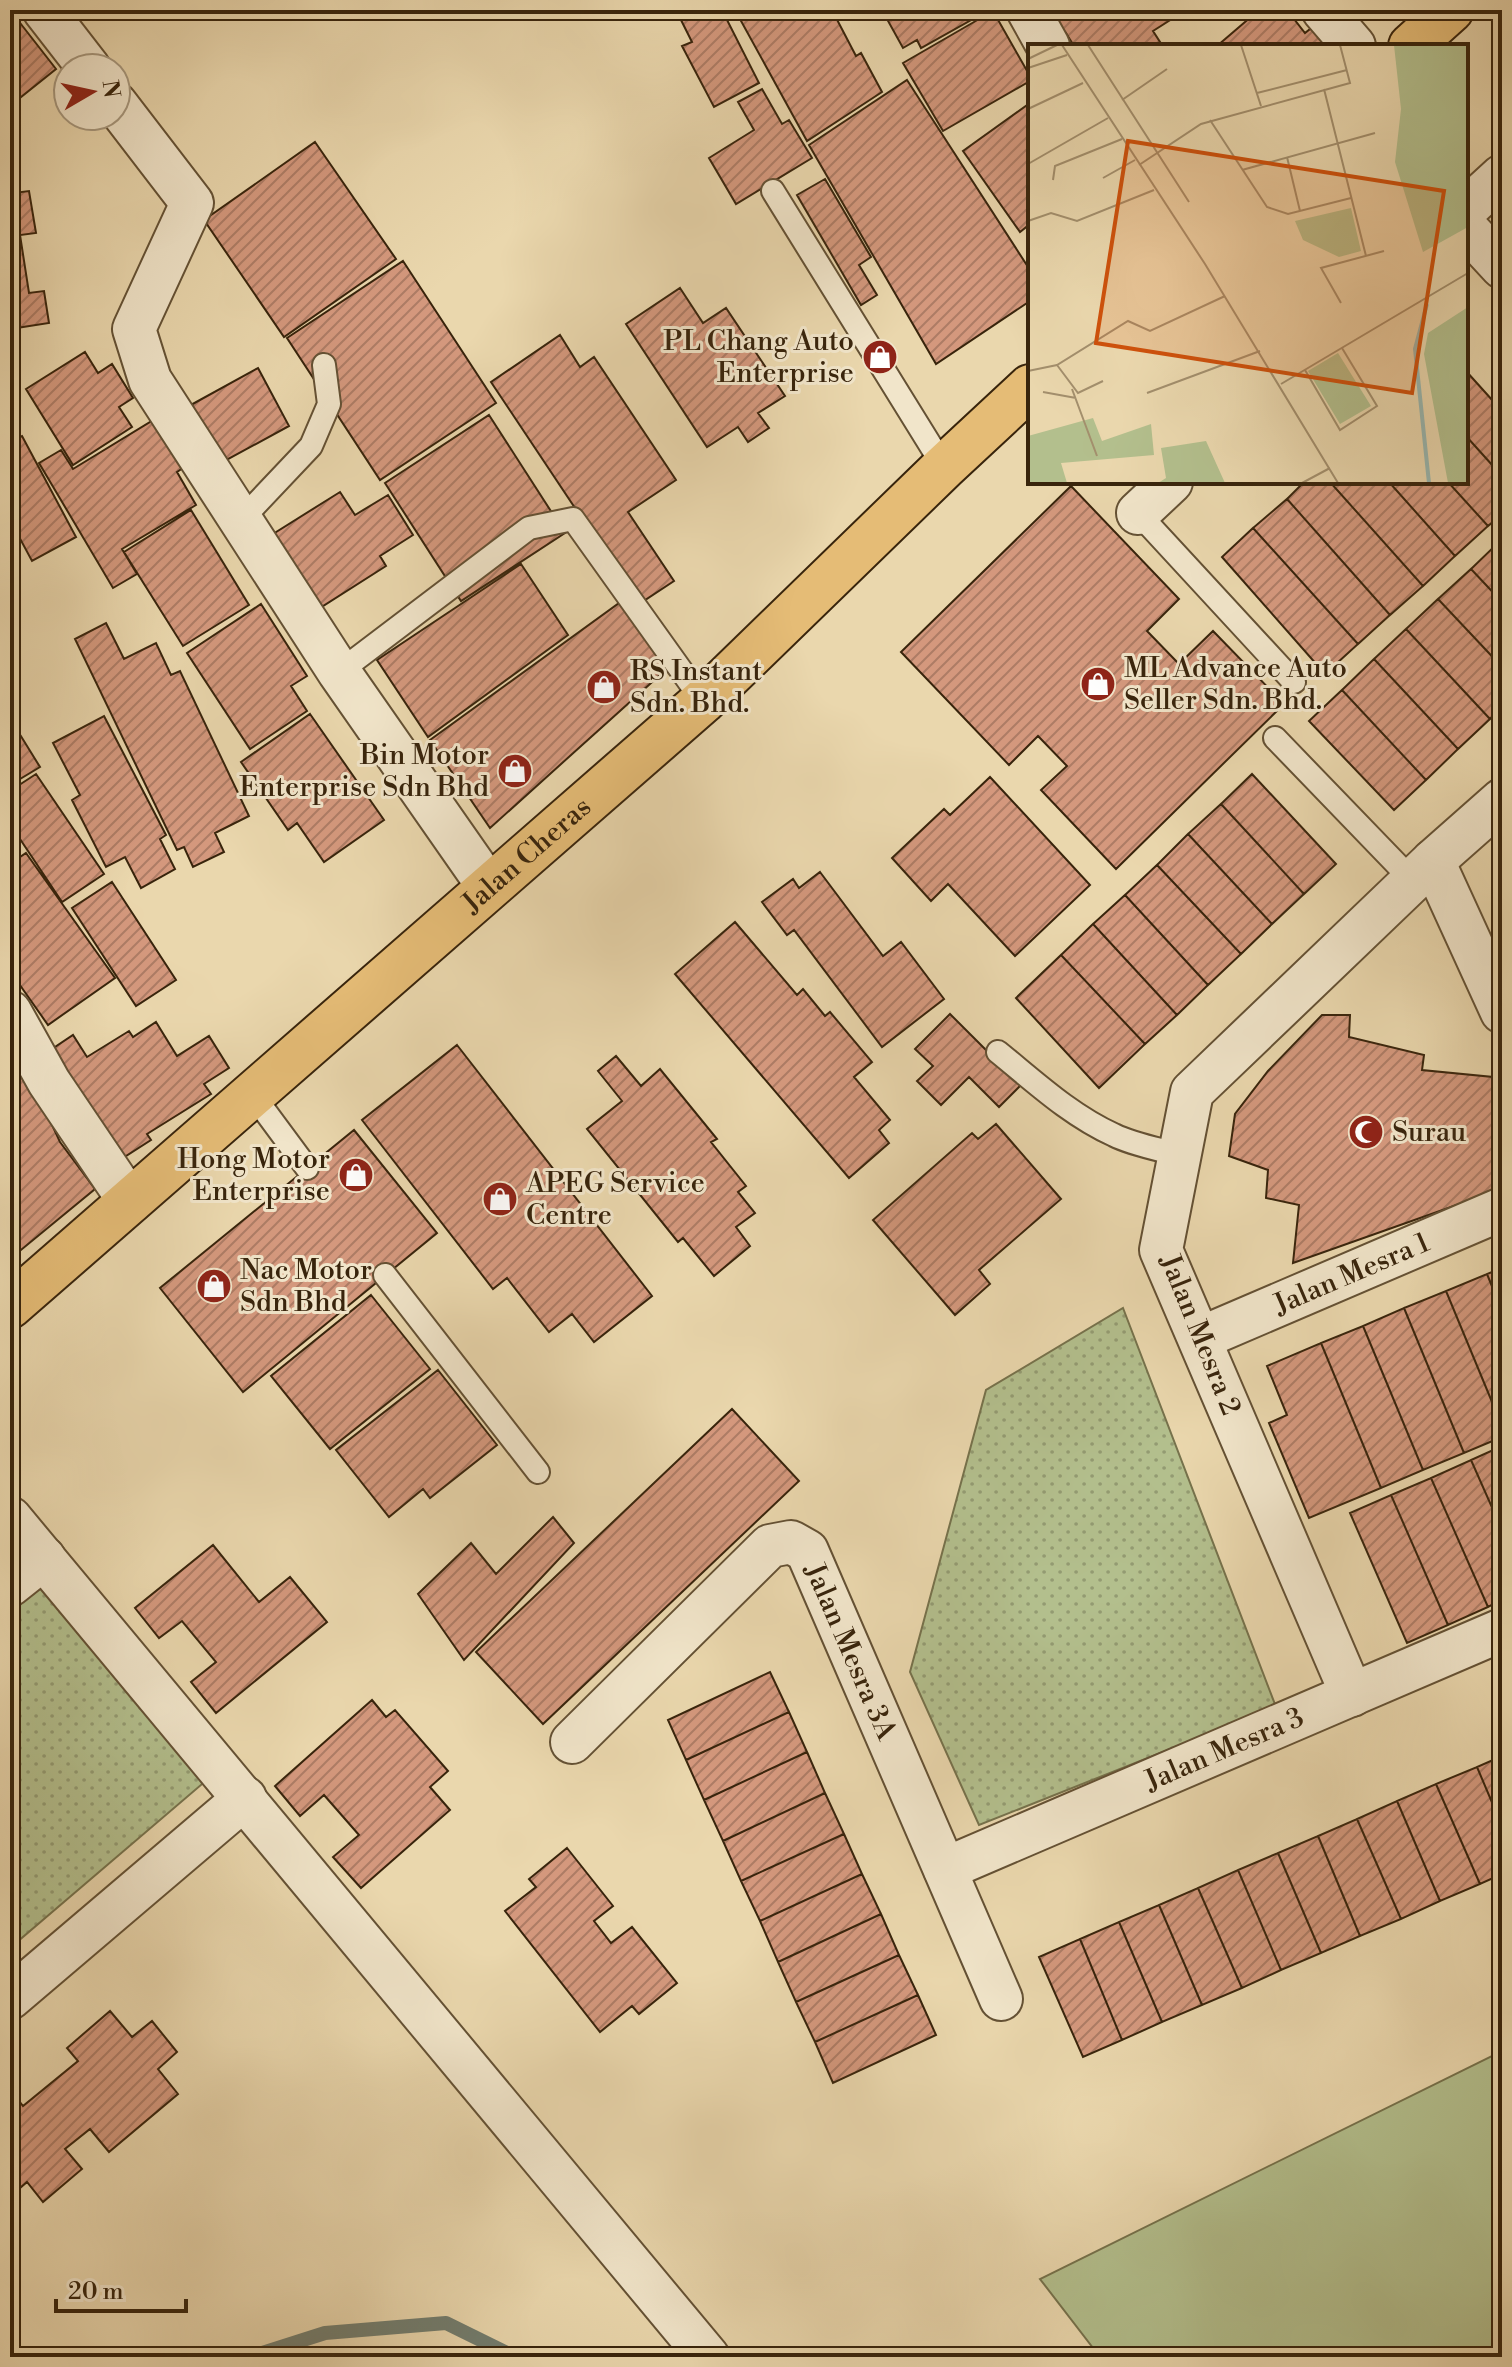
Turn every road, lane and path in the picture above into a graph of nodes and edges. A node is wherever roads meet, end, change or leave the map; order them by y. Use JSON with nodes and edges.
{"nodes":[{"id":1,"x":44,"y":10,"type":"edge"},
{"id":2,"x":1028,"y":10,"type":"edge"},
{"id":3,"x":1323,"y":10,"type":"edge"},
{"id":4,"x":1451,"y":10,"type":"edge"},
{"id":5,"x":1047,"y":44,"type":"edge"},
{"id":6,"x":1352,"y":44,"type":"edge"},
{"id":7,"x":1413,"y":44,"type":"edge"},
{"id":8,"x":77,"y":52,"type":"edge"},
{"id":9,"x":132,"y":125,"type":"edge"},
{"id":10,"x":1502,"y":176,"type":"edge"},
{"id":11,"x":773,"y":191,"type":"dead end"},
{"id":12,"x":1468,"y":207,"type":"edge"},
{"id":13,"x":1468,"y":230,"type":"edge"},
{"id":14,"x":1502,"y":267,"type":"edge"},
{"id":15,"x":324,"y":365,"type":"dead end"},
{"id":16,"x":1028,"y":389,"type":"edge"},
{"id":17,"x":944,"y":467,"type":"junction"},
{"id":18,"x":1169,"y":484,"type":"edge"},
{"id":19,"x":1138,"y":513,"type":"joint"},
{"id":20,"x":241,"y":520,"type":"junction"},
{"id":21,"x":339,"y":672,"type":"junction"},
{"id":22,"x":1294,"y":682,"type":"dead end"},
{"id":23,"x":703,"y":701,"type":"junction"},
{"id":24,"x":1275,"y":738,"type":"dead end"},
{"id":25,"x":1502,"y":800,"type":"edge"},
{"id":26,"x":1423,"y":871,"type":"junction"},
{"id":27,"x":489,"y":887,"type":"junction"},
{"id":28,"x":10,"y":1012,"type":"edge"},
{"id":29,"x":1502,"y":1012,"type":"edge"},
{"id":30,"x":998,"y":1052,"type":"dead end"},
{"id":31,"x":253,"y":1095,"type":"junction"},
{"id":32,"x":1180,"y":1155,"type":"junction"},
{"id":33,"x":307,"y":1168,"type":"dead end"},
{"id":34,"x":130,"y":1202,"type":"junction"},
{"id":35,"x":1502,"y":1209,"type":"edge"},
{"id":36,"x":385,"y":1275,"type":"dead end"},
{"id":37,"x":10,"y":1306,"type":"edge"},
{"id":38,"x":1201,"y":1338,"type":"junction"},
{"id":39,"x":538,"y":1472,"type":"dead end"},
{"id":40,"x":10,"y":1518,"type":"edge"},
{"id":41,"x":44,"y":1558,"type":"junction"},
{"id":42,"x":10,"y":1585,"type":"edge"},
{"id":43,"x":1502,"y":1630,"type":"edge"},
{"id":44,"x":1352,"y":1695,"type":"junction"},
{"id":45,"x":572,"y":1742,"type":"dead end"},
{"id":46,"x":245,"y":1798,"type":"junction"},
{"id":47,"x":945,"y":1869,"type":"junction"},
{"id":48,"x":10,"y":1998,"type":"edge"},
{"id":49,"x":1001,"y":1999,"type":"dead end"},
{"id":50,"x":708,"y":2357,"type":"edge"}],
"edges":[{"from":1,"to":8,"type":"street"},
{"from":2,"to":5,"type":"street"},
{"from":3,"to":6,"type":"street"},
{"from":4,"to":7,"type":"main road"},
{"from":9,"to":20,"type":"street"},
{"from":10,"to":12,"type":"street"},
{"from":11,"to":17,"type":"lane"},
{"from":13,"to":14,"type":"street"},
{"from":15,"to":20,"type":"lane"},
{"from":16,"to":17,"type":"main road","name":"Jalan Cheras"},
{"from":17,"to":23,"type":"main road","name":"Jalan Cheras"},
{"from":18,"to":19,"type":"street"},
{"from":19,"to":22,"type":"lane"},
{"from":20,"to":21,"type":"street"},
{"from":21,"to":23,"type":"lane"},
{"from":21,"to":27,"type":"street"},
{"from":23,"to":27,"type":"main road","name":"Jalan Cheras"},
{"from":24,"to":26,"type":"lane"},
{"from":25,"to":26,"type":"street","name":"Jalan Mesra 2"},
{"from":26,"to":29,"type":"street"},
{"from":26,"to":32,"type":"street","name":"Jalan Mesra 2"},
{"from":27,"to":31,"type":"main road","name":"Jalan Cheras"},
{"from":28,"to":34,"type":"street"},
{"from":30,"to":32,"type":"lane"},
{"from":31,"to":33,"type":"lane"},
{"from":31,"to":34,"type":"main road","name":"Jalan Cheras"},
{"from":32,"to":38,"type":"street","name":"Jalan Mesra 2"},
{"from":34,"to":37,"type":"main road","name":"Jalan Cheras"},
{"from":35,"to":38,"type":"street","name":"Jalan Mesra 1"},
{"from":36,"to":39,"type":"lane"},
{"from":38,"to":44,"type":"street","name":"Jalan Mesra 2"},
{"from":40,"to":41,"type":"street"},
{"from":41,"to":42,"type":"street"},
{"from":41,"to":46,"type":"street"},
{"from":43,"to":44,"type":"street","name":"Jalan Mesra 3"},
{"from":44,"to":47,"type":"street","name":"Jalan Mesra 3"},
{"from":45,"to":47,"type":"street","name":"Jalan Mesra 3A"},
{"from":46,"to":48,"type":"street"},
{"from":46,"to":50,"type":"street"},
{"from":47,"to":49,"type":"street","name":"Jalan Mesra 3A"}]}
